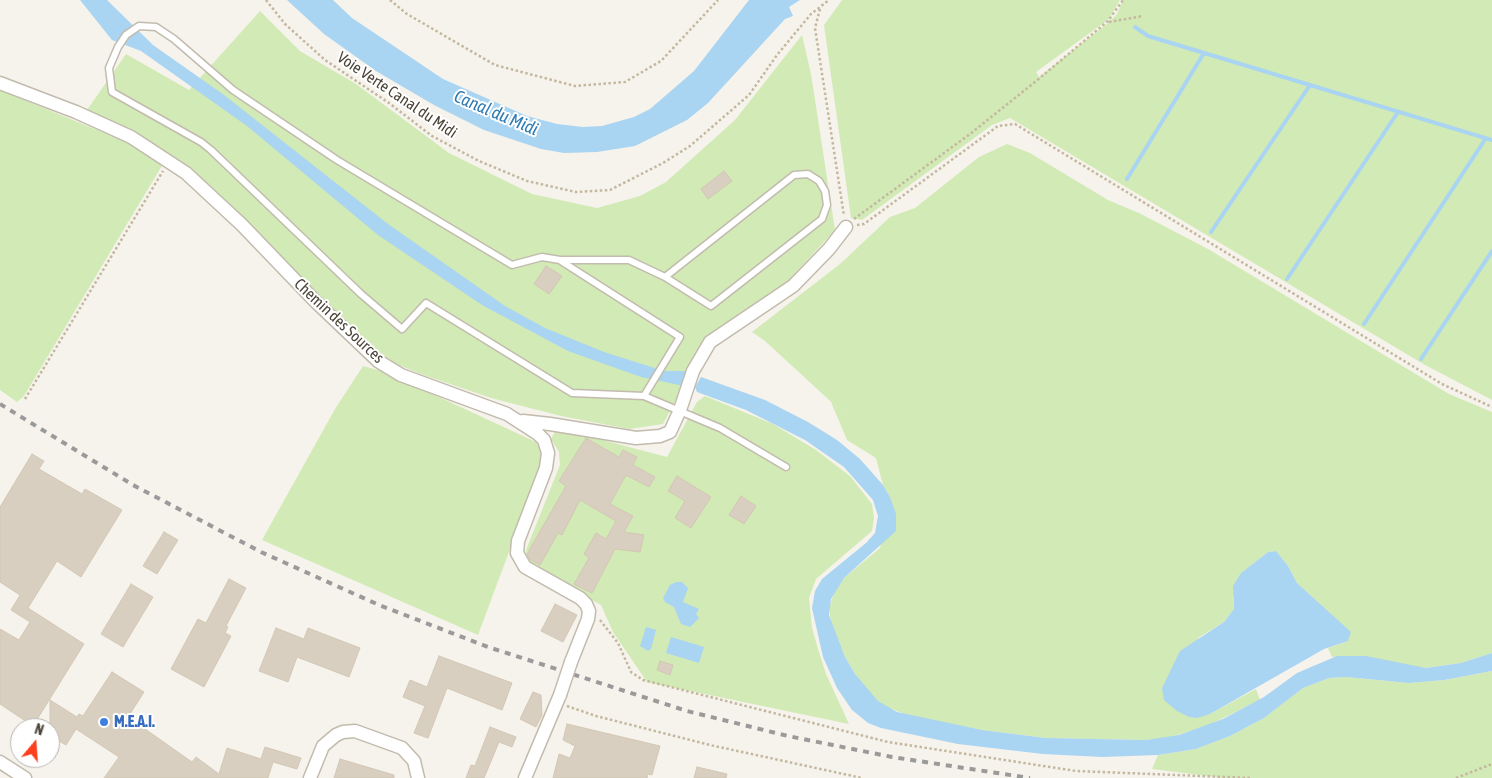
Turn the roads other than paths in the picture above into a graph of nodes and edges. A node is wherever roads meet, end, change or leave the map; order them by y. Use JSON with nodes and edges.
{"nodes":[{"id":1,"x":0,"y":83,"type":"edge"},
{"id":2,"x":846,"y":227,"type":"road end"},
{"id":3,"x":560,"y":260,"type":"junction"},
{"id":4,"x":665,"y":277,"type":"junction"},
{"id":5,"x":644,"y":396,"type":"junction"},
{"id":6,"x":680,"y":410,"type":"junction"},
{"id":7,"x":520,"y":421,"type":"junction"},
{"id":8,"x":786,"y":467,"type":"dead end"},
{"id":9,"x":0,"y":762,"type":"edge"},
{"id":10,"x":25,"y":778,"type":"edge"},
{"id":11,"x":310,"y":778,"type":"edge"},
{"id":12,"x":418,"y":778,"type":"edge"},
{"id":13,"x":525,"y":778,"type":"edge"}],
"edges":[{"from":1,"to":7,"type":"street","name":"Chemin des Sources"},
{"from":2,"to":6,"type":"street"},
{"from":3,"to":4,"type":"lane"},
{"from":3,"to":5,"type":"lane"},
{"from":3,"to":5,"type":"lane"},
{"from":4,"to":4,"type":"lane"},
{"from":5,"to":6,"type":"lane"},
{"from":6,"to":7,"type":"street"},
{"from":6,"to":8,"type":"lane"},
{"from":7,"to":13,"type":"street","name":"Chemin des Sources","bridge":true},
{"from":9,"to":10,"type":"street"},
{"from":11,"to":12,"type":"street"}]}
